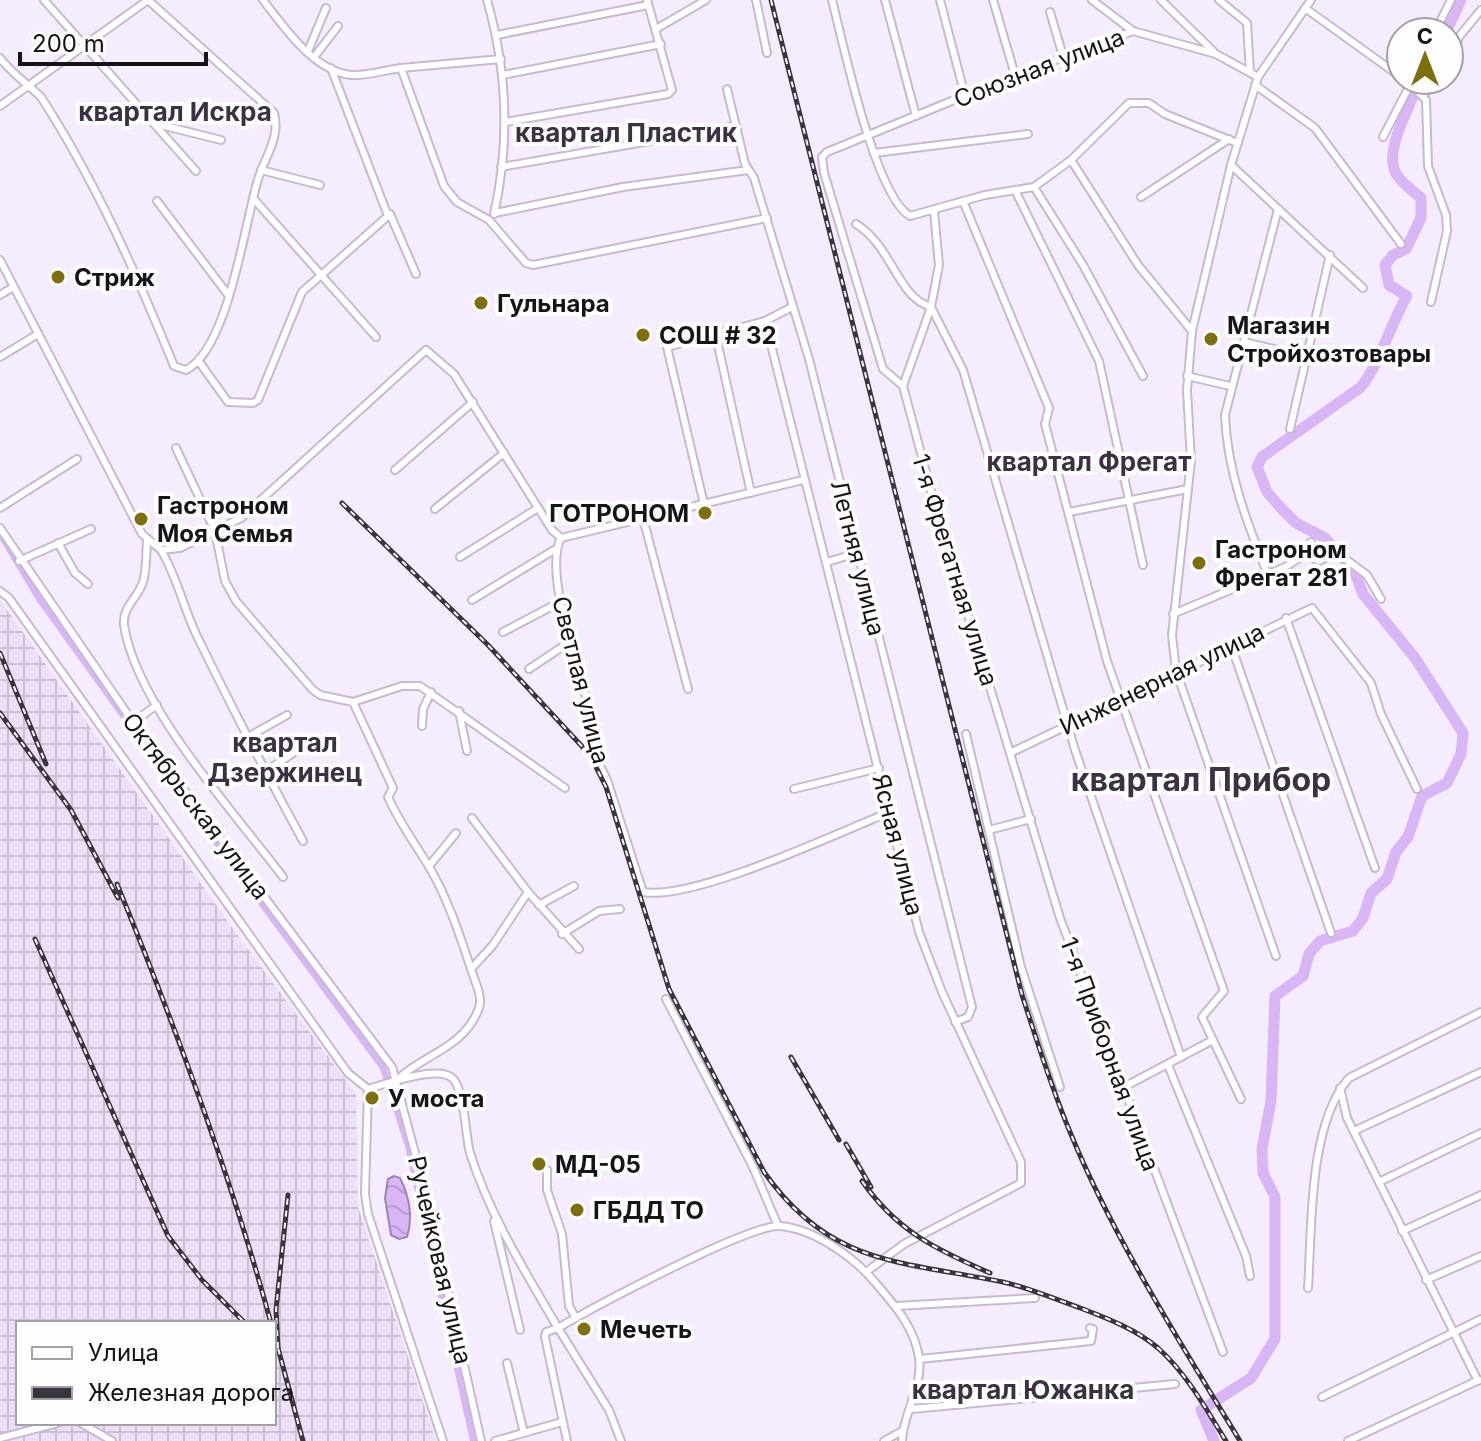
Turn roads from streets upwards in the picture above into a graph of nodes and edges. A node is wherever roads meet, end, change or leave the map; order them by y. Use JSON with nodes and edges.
{"nodes":[{"id":1,"x":44,"y":0,"type":"edge"},
{"id":2,"x":148,"y":0,"type":"edge"},
{"id":3,"x":263,"y":0,"type":"edge"},
{"id":4,"x":487,"y":0,"type":"edge"},
{"id":5,"x":706,"y":0,"type":"edge"},
{"id":6,"x":756,"y":0,"type":"edge"},
{"id":7,"x":832,"y":0,"type":"edge"},
{"id":8,"x":885,"y":0,"type":"edge"},
{"id":9,"x":940,"y":0,"type":"edge"},
{"id":10,"x":993,"y":0,"type":"edge"},
{"id":11,"x":1092,"y":0,"type":"edge"},
{"id":12,"x":1161,"y":0,"type":"edge"},
{"id":13,"x":1219,"y":0,"type":"edge"},
{"id":14,"x":1310,"y":0,"type":"edge"},
{"id":15,"x":647,"y":2,"type":"edge"},
{"id":16,"x":326,"y":8,"type":"dead end"},
{"id":17,"x":1305,"y":8,"type":"junction"},
{"id":18,"x":1481,"y":10,"type":"edge"},
{"id":19,"x":1050,"y":12,"type":"dead end"},
{"id":20,"x":338,"y":26,"type":"dead end"},
{"id":21,"x":656,"y":29,"type":"junction"},
{"id":22,"x":1465,"y":29,"type":"edge"},
{"id":23,"x":1133,"y":31,"type":"junction"},
{"id":24,"x":497,"y":35,"type":"junction"},
{"id":25,"x":86,"y":43,"type":"junction"},
{"id":26,"x":661,"y":44,"type":"junction"},
{"id":27,"x":308,"y":51,"type":"junction"},
{"id":28,"x":767,"y":53,"type":"dead end"},
{"id":29,"x":1216,"y":54,"type":"junction"},
{"id":30,"x":315,"y":56,"type":"junction"},
{"id":31,"x":1063,"y":56,"type":"junction"},
{"id":32,"x":0,"y":58,"type":"edge"},
{"id":33,"x":501,"y":59,"type":"junction"},
{"id":34,"x":1385,"y":64,"type":"edge"},
{"id":35,"x":331,"y":68,"type":"junction"},
{"id":36,"x":401,"y":68,"type":"junction"},
{"id":37,"x":1250,"y":72,"type":"junction"},
{"id":38,"x":503,"y":75,"type":"junction"},
{"id":39,"x":1015,"y":75,"type":"junction"},
{"id":40,"x":1258,"y":77,"type":"junction"},
{"id":41,"x":1255,"y":85,"type":"junction"},
{"id":42,"x":30,"y":87,"type":"junction"},
{"id":43,"x":727,"y":89,"type":"dead end"},
{"id":44,"x":965,"y":96,"type":"junction"},
{"id":45,"x":1400,"y":96,"type":"edge"},
{"id":46,"x":1424,"y":96,"type":"edge"},
{"id":47,"x":0,"y":106,"type":"edge"},
{"id":48,"x":916,"y":116,"type":"junction"},
{"id":49,"x":506,"y":122,"type":"junction"},
{"id":50,"x":157,"y":124,"type":"junction"},
{"id":51,"x":736,"y":126,"type":"junction"},
{"id":52,"x":1028,"y":134,"type":"dead end"},
{"id":53,"x":869,"y":136,"type":"junction"},
{"id":54,"x":1383,"y":137,"type":"dead end"},
{"id":55,"x":1229,"y":139,"type":"junction"},
{"id":56,"x":221,"y":140,"type":"dead end"},
{"id":57,"x":1237,"y":143,"type":"junction"},
{"id":58,"x":874,"y":153,"type":"junction"},
{"id":59,"x":1071,"y":160,"type":"junction"},
{"id":60,"x":1231,"y":165,"type":"junction"},
{"id":61,"x":501,"y":167,"type":"junction"},
{"id":62,"x":261,"y":170,"type":"junction"},
{"id":63,"x":748,"y":170,"type":"junction"},
{"id":64,"x":196,"y":171,"type":"dead end"},
{"id":65,"x":320,"y":185,"type":"dead end"},
{"id":66,"x":1034,"y":187,"type":"junction"},
{"id":67,"x":1015,"y":190,"type":"junction"},
{"id":68,"x":1141,"y":197,"type":"dead end"},
{"id":69,"x":253,"y":198,"type":"junction"},
{"id":70,"x":157,"y":201,"type":"dead end"},
{"id":71,"x":963,"y":201,"type":"junction"},
{"id":72,"x":1278,"y":209,"type":"junction"},
{"id":73,"x":934,"y":211,"type":"junction"},
{"id":74,"x":390,"y":213,"type":"junction"},
{"id":75,"x":495,"y":213,"type":"junction"},
{"id":76,"x":767,"y":218,"type":"junction"},
{"id":77,"x":489,"y":220,"type":"junction"},
{"id":78,"x":856,"y":224,"type":"dead end"},
{"id":79,"x":1401,"y":244,"type":"dead end"},
{"id":80,"x":1330,"y":255,"type":"junction"},
{"id":81,"x":0,"y":260,"type":"edge"},
{"id":82,"x":320,"y":274,"type":"junction"},
{"id":83,"x":416,"y":274,"type":"dead end"},
{"id":84,"x":13,"y":287,"type":"junction"},
{"id":85,"x":1363,"y":288,"type":"dead end"},
{"id":86,"x":0,"y":295,"type":"edge"},
{"id":87,"x":229,"y":296,"type":"junction"},
{"id":88,"x":1431,"y":302,"type":"dead end"},
{"id":89,"x":792,"y":307,"type":"junction"},
{"id":90,"x":931,"y":307,"type":"junction"},
{"id":91,"x":765,"y":321,"type":"junction"},
{"id":92,"x":1192,"y":331,"type":"junction"},
{"id":93,"x":715,"y":332,"type":"junction"},
{"id":94,"x":38,"y":334,"type":"junction"},
{"id":95,"x":376,"y":337,"type":"dead end"},
{"id":96,"x":1244,"y":342,"type":"junction"},
{"id":97,"x":0,"y":357,"type":"edge"},
{"id":98,"x":1307,"y":357,"type":"junction"},
{"id":99,"x":200,"y":363,"type":"junction"},
{"id":100,"x":1143,"y":376,"type":"dead end"},
{"id":101,"x":1187,"y":376,"type":"junction"},
{"id":102,"x":903,"y":386,"type":"junction"},
{"id":103,"x":1230,"y":386,"type":"junction"},
{"id":104,"x":473,"y":402,"type":"junction"},
{"id":105,"x":1290,"y":429,"type":"dead end"},
{"id":106,"x":176,"y":448,"type":"dead end"},
{"id":107,"x":504,"y":453,"type":"junction"},
{"id":108,"x":77,"y":459,"type":"dead end"},
{"id":109,"x":395,"y":470,"type":"dead end"},
{"id":110,"x":803,"y":480,"type":"junction"},
{"id":111,"x":1188,"y":489,"type":"junction"},
{"id":112,"x":751,"y":493,"type":"junction"},
{"id":113,"x":1129,"y":500,"type":"junction"},
{"id":114,"x":704,"y":504,"type":"junction"},
{"id":115,"x":0,"y":508,"type":"edge"},
{"id":116,"x":538,"y":508,"type":"junction"},
{"id":117,"x":435,"y":509,"type":"dead end"},
{"id":118,"x":1069,"y":512,"type":"junction"},
{"id":119,"x":643,"y":518,"type":"junction"},
{"id":120,"x":0,"y":528,"type":"edge"},
{"id":121,"x":91,"y":529,"type":"dead end"},
{"id":122,"x":215,"y":531,"type":"junction"},
{"id":123,"x":561,"y":538,"type":"junction"},
{"id":124,"x":147,"y":539,"type":"junction"},
{"id":125,"x":1311,"y":542,"type":"dead end"},
{"id":126,"x":58,"y":543,"type":"junction"},
{"id":127,"x":161,"y":550,"type":"junction"},
{"id":128,"x":554,"y":550,"type":"junction"},
{"id":129,"x":857,"y":553,"type":"junction"},
{"id":130,"x":1306,"y":554,"type":"junction"},
{"id":131,"x":460,"y":557,"type":"dead end"},
{"id":132,"x":19,"y":561,"type":"junction"},
{"id":133,"x":827,"y":562,"type":"junction"},
{"id":134,"x":1143,"y":565,"type":"dead end"},
{"id":135,"x":1268,"y":575,"type":"junction"},
{"id":136,"x":88,"y":584,"type":"dead end"},
{"id":137,"x":0,"y":591,"type":"edge"},
{"id":138,"x":1381,"y":599,"type":"dead end"},
{"id":139,"x":472,"y":600,"type":"dead end"},
{"id":140,"x":560,"y":602,"type":"junction"},
{"id":141,"x":1173,"y":614,"type":"junction"},
{"id":142,"x":1286,"y":618,"type":"junction"},
{"id":143,"x":503,"y":632,"type":"dead end"},
{"id":144,"x":571,"y":641,"type":"junction"},
{"id":145,"x":1231,"y":645,"type":"junction"},
{"id":146,"x":529,"y":669,"type":"dead end"},
{"id":147,"x":1176,"y":671,"type":"junction"},
{"id":148,"x":688,"y":689,"type":"dead end"},
{"id":149,"x":431,"y":692,"type":"junction"},
{"id":150,"x":1123,"y":699,"type":"junction"},
{"id":151,"x":353,"y":702,"type":"junction"},
{"id":152,"x":157,"y":705,"type":"junction"},
{"id":153,"x":459,"y":711,"type":"junction"},
{"id":154,"x":287,"y":715,"type":"dead end"},
{"id":155,"x":133,"y":722,"type":"junction"},
{"id":156,"x":422,"y":726,"type":"dead end"},
{"id":157,"x":1068,"y":726,"type":"junction"},
{"id":158,"x":966,"y":734,"type":"dead end"},
{"id":159,"x":246,"y":738,"type":"junction"},
{"id":160,"x":296,"y":751,"type":"dead end"},
{"id":161,"x":467,"y":751,"type":"dead end"},
{"id":162,"x":1012,"y":752,"type":"junction"},
{"id":163,"x":879,"y":768,"type":"junction"},
{"id":164,"x":265,"y":772,"type":"junction"},
{"id":165,"x":565,"y":788,"type":"dead end"},
{"id":166,"x":794,"y":789,"type":"dead end"},
{"id":167,"x":1417,"y":789,"type":"dead end"},
{"id":168,"x":890,"y":812,"type":"junction"},
{"id":169,"x":472,"y":818,"type":"dead end"},
{"id":170,"x":1031,"y":819,"type":"junction"},
{"id":171,"x":989,"y":830,"type":"junction"},
{"id":172,"x":456,"y":833,"type":"dead end"},
{"id":173,"x":303,"y":841,"type":"dead end"},
{"id":174,"x":429,"y":866,"type":"junction"},
{"id":175,"x":1375,"y":868,"type":"dead end"},
{"id":176,"x":283,"y":877,"type":"dead end"},
{"id":177,"x":574,"y":886,"type":"dead end"},
{"id":178,"x":528,"y":892,"type":"junction"},
{"id":179,"x":539,"y":905,"type":"junction"},
{"id":180,"x":620,"y":909,"type":"dead end"},
{"id":181,"x":1331,"y":933,"type":"dead end"},
{"id":182,"x":562,"y":934,"type":"junction"},
{"id":183,"x":579,"y":949,"type":"dead end"},
{"id":184,"x":1276,"y":956,"type":"dead end"},
{"id":185,"x":471,"y":969,"type":"junction"},
{"id":186,"x":666,"y":999,"type":"dead end"},
{"id":187,"x":1481,"y":1012,"type":"edge"},
{"id":188,"x":955,"y":1022,"type":"junction"},
{"id":189,"x":1211,"y":1041,"type":"junction"},
{"id":190,"x":1181,"y":1057,"type":"junction"},
{"id":191,"x":1168,"y":1065,"type":"junction"},
{"id":192,"x":1481,"y":1072,"type":"edge"},
{"id":193,"x":396,"y":1081,"type":"junction"},
{"id":194,"x":1060,"y":1087,"type":"dead end"},
{"id":195,"x":1122,"y":1088,"type":"junction"},
{"id":196,"x":1340,"y":1088,"type":"junction"},
{"id":197,"x":368,"y":1089,"type":"junction"},
{"id":198,"x":1241,"y":1099,"type":"dead end"},
{"id":199,"x":1354,"y":1131,"type":"junction"},
{"id":200,"x":1481,"y":1133,"type":"edge"},
{"id":201,"x":547,"y":1170,"type":"dead end"},
{"id":202,"x":1379,"y":1182,"type":"junction"},
{"id":203,"x":1481,"y":1195,"type":"edge"},
{"id":204,"x":493,"y":1216,"type":"junction"},
{"id":205,"x":778,"y":1226,"type":"junction"},
{"id":206,"x":1402,"y":1231,"type":"junction"},
{"id":207,"x":1481,"y":1256,"type":"edge"},
{"id":208,"x":866,"y":1272,"type":"junction"},
{"id":209,"x":1250,"y":1276,"type":"dead end"},
{"id":210,"x":1426,"y":1280,"type":"junction"},
{"id":211,"x":1308,"y":1288,"type":"dead end"},
{"id":212,"x":1035,"y":1298,"type":"dead end"},
{"id":213,"x":896,"y":1306,"type":"junction"},
{"id":214,"x":576,"y":1318,"type":"junction"},
{"id":215,"x":1481,"y":1319,"type":"edge"},
{"id":216,"x":558,"y":1328,"type":"junction"},
{"id":217,"x":1090,"y":1328,"type":"dead end"},
{"id":218,"x":520,"y":1330,"type":"dead end"},
{"id":219,"x":1452,"y":1333,"type":"junction"},
{"id":220,"x":1223,"y":1352,"type":"dead end"},
{"id":221,"x":920,"y":1359,"type":"junction"},
{"id":222,"x":507,"y":1363,"type":"dead end"},
{"id":223,"x":1480,"y":1380,"type":"edge"},
{"id":224,"x":1175,"y":1384,"type":"dead end"},
{"id":225,"x":1322,"y":1397,"type":"dead end"},
{"id":226,"x":912,"y":1409,"type":"junction"},
{"id":227,"x":562,"y":1422,"type":"junction"},
{"id":228,"x":50,"y":1425,"type":"edge"},
{"id":229,"x":84,"y":1425,"type":"edge"},
{"id":230,"x":902,"y":1431,"type":"junction"},
{"id":231,"x":524,"y":1433,"type":"junction"},
{"id":232,"x":0,"y":1438,"type":"edge"},
{"id":233,"x":112,"y":1441,"type":"edge"},
{"id":234,"x":443,"y":1441,"type":"edge"},
{"id":235,"x":481,"y":1441,"type":"edge"},
{"id":236,"x":495,"y":1441,"type":"edge"},
{"id":237,"x":567,"y":1441,"type":"edge"},
{"id":238,"x":621,"y":1441,"type":"edge"},
{"id":239,"x":884,"y":1441,"type":"edge"},
{"id":240,"x":902,"y":1441,"type":"edge"},
{"id":241,"x":1348,"y":1441,"type":"edge"}],
"edges":[{"from":1,"to":25,"type":"street"},
{"from":2,"to":25,"type":"street"},
{"from":2,"to":62,"type":"street"},
{"from":3,"to":27,"type":"street"},
{"from":4,"to":24,"type":"street"},
{"from":5,"to":21,"type":"street"},
{"from":6,"to":28,"type":"street"},
{"from":7,"to":53,"type":"street"},
{"from":8,"to":48,"type":"street"},
{"from":9,"to":44,"type":"street"},
{"from":10,"to":39,"type":"street"},
{"from":11,"to":23,"type":"street"},
{"from":12,"to":29,"type":"street"},
{"from":13,"to":37,"type":"street"},
{"from":14,"to":17,"type":"street"},
{"from":15,"to":21,"type":"street"},
{"from":15,"to":24,"type":"street"},
{"from":16,"to":27,"type":"street"},
{"from":17,"to":34,"type":"street"},
{"from":17,"to":40,"type":"street"},
{"from":18,"to":22,"type":"street"},
{"from":19,"to":31,"type":"street"},
{"from":20,"to":30,"type":"street"},
{"from":21,"to":26,"type":"street"},
{"from":23,"to":29,"type":"street","name":"Союзная улица"},
{"from":23,"to":31,"type":"street","name":"Союзная улица"},
{"from":24,"to":33,"type":"street"},
{"from":25,"to":42,"type":"street"},
{"from":25,"to":50,"type":"street"},
{"from":26,"to":38,"type":"street"},
{"from":26,"to":49,"type":"street"},
{"from":27,"to":30,"type":"street"},
{"from":29,"to":37,"type":"street","name":"Союзная улица"},
{"from":30,"to":35,"type":"street"},
{"from":31,"to":39,"type":"street","name":"Союзная улица"},
{"from":32,"to":42,"type":"street"},
{"from":33,"to":36,"type":"street"},
{"from":33,"to":38,"type":"street"},
{"from":35,"to":36,"type":"street"},
{"from":35,"to":74,"type":"street"},
{"from":36,"to":77,"type":"street"},
{"from":37,"to":40,"type":"street","name":"Союзная улица"},
{"from":38,"to":49,"type":"street"},
{"from":39,"to":44,"type":"street","name":"Союзная улица"},
{"from":40,"to":41,"type":"street"},
{"from":41,"to":57,"type":"street"},
{"from":41,"to":79,"type":"street"},
{"from":42,"to":47,"type":"street"},
{"from":42,"to":99,"type":"street"},
{"from":43,"to":51,"type":"street","name":"Летняя улица"},
{"from":44,"to":48,"type":"street","name":"Союзная улица"},
{"from":45,"to":54,"type":"street"},
{"from":46,"to":88,"type":"street"},
{"from":48,"to":53,"type":"street","name":"Союзная улица"},
{"from":49,"to":61,"type":"street"},
{"from":50,"to":56,"type":"street"},
{"from":50,"to":64,"type":"street"},
{"from":51,"to":61,"type":"street"},
{"from":51,"to":63,"type":"street","name":"Летняя улица"},
{"from":52,"to":58,"type":"street"},
{"from":53,"to":58,"type":"street"},
{"from":53,"to":102,"type":"street","name":"Союзная улица"},
{"from":55,"to":57,"type":"street"},
{"from":55,"to":59,"type":"street"},
{"from":55,"to":68,"type":"street"},
{"from":57,"to":60,"type":"street"},
{"from":58,"to":73,"type":"street"},
{"from":59,"to":66,"type":"street"},
{"from":59,"to":92,"type":"street"},
{"from":60,"to":72,"type":"street"},
{"from":60,"to":92,"type":"street"},
{"from":61,"to":75,"type":"street"},
{"from":62,"to":65,"type":"street"},
{"from":62,"to":69,"type":"street"},
{"from":63,"to":75,"type":"street"},
{"from":63,"to":76,"type":"street","name":"Летняя улица"},
{"from":66,"to":67,"type":"street"},
{"from":66,"to":100,"type":"street"},
{"from":67,"to":71,"type":"street"},
{"from":67,"to":113,"type":"street"},
{"from":69,"to":82,"type":"street"},
{"from":69,"to":87,"type":"street"},
{"from":70,"to":87,"type":"street"},
{"from":71,"to":73,"type":"street"},
{"from":71,"to":118,"type":"street"},
{"from":72,"to":80,"type":"street"},
{"from":72,"to":96,"type":"street"},
{"from":73,"to":90,"type":"street"},
{"from":74,"to":82,"type":"street"},
{"from":74,"to":83,"type":"street"},
{"from":75,"to":77,"type":"street"},
{"from":76,"to":77,"type":"street"},
{"from":76,"to":89,"type":"street","name":"Летняя улица"},
{"from":78,"to":90,"type":"street"},
{"from":80,"to":85,"type":"street"},
{"from":80,"to":98,"type":"street"},
{"from":81,"to":84,"type":"street"},
{"from":82,"to":95,"type":"street"},
{"from":82,"to":99,"type":"street"},
{"from":84,"to":86,"type":"street"},
{"from":84,"to":94,"type":"street"},
{"from":87,"to":99,"type":"street"},
{"from":89,"to":91,"type":"street"},
{"from":89,"to":129,"type":"street","name":"Летняя улица"},
{"from":90,"to":102,"type":"street"},
{"from":90,"to":157,"type":"street"},
{"from":91,"to":93,"type":"street"},
{"from":91,"to":110,"type":"street","name":"Ясная улица"},
{"from":92,"to":101,"type":"street"},
{"from":93,"to":112,"type":"street"},
{"from":93,"to":114,"type":"street"},
{"from":94,"to":97,"type":"street"},
{"from":94,"to":124,"type":"street"},
{"from":96,"to":98,"type":"street"},
{"from":96,"to":103,"type":"street"},
{"from":98,"to":105,"type":"street"},
{"from":101,"to":103,"type":"street"},
{"from":101,"to":111,"type":"street"},
{"from":102,"to":162,"type":"street","name":"1-я Фрегатная улица"},
{"from":103,"to":135,"type":"street"},
{"from":104,"to":107,"type":"street"},
{"from":104,"to":109,"type":"street"},
{"from":104,"to":122,"type":"street"},
{"from":106,"to":122,"type":"street"},
{"from":107,"to":116,"type":"street"},
{"from":107,"to":117,"type":"street"},
{"from":108,"to":115,"type":"street"},
{"from":110,"to":112,"type":"street"},
{"from":110,"to":133,"type":"street","name":"Ясная улица"},
{"from":111,"to":113,"type":"street"},
{"from":111,"to":141,"type":"street"},
{"from":112,"to":114,"type":"street"},
{"from":113,"to":118,"type":"street"},
{"from":113,"to":134,"type":"street"},
{"from":114,"to":119,"type":"street"},
{"from":116,"to":123,"type":"street"},
{"from":116,"to":131,"type":"street"},
{"from":118,"to":150,"type":"street"},
{"from":119,"to":123,"type":"street"},
{"from":119,"to":148,"type":"street"},
{"from":120,"to":132,"type":"street","name":"Октябрьская улица"},
{"from":121,"to":126,"type":"street"},
{"from":122,"to":127,"type":"street"},
{"from":122,"to":151,"type":"street"},
{"from":123,"to":128,"type":"street"},
{"from":124,"to":127,"type":"street"},
{"from":124,"to":152,"type":"street"},
{"from":125,"to":130,"type":"street"},
{"from":126,"to":132,"type":"street"},
{"from":126,"to":136,"type":"street"},
{"from":127,"to":159,"type":"street"},
{"from":128,"to":139,"type":"street"},
{"from":128,"to":140,"type":"street","name":"Светлая улица"},
{"from":129,"to":133,"type":"street"},
{"from":129,"to":188,"type":"street","name":"Летняя улица"},
{"from":130,"to":135,"type":"street"},
{"from":130,"to":138,"type":"street"},
{"from":132,"to":155,"type":"street","name":"Октябрьская улица"},
{"from":133,"to":163,"type":"street","name":"Ясная улица"},
{"from":135,"to":141,"type":"street"},
{"from":137,"to":197,"type":"street"},
{"from":140,"to":143,"type":"street"},
{"from":140,"to":144,"type":"street","name":"Светлая улица"},
{"from":141,"to":147,"type":"street"},
{"from":142,"to":145,"type":"street","name":"Инженерная улица"},
{"from":142,"to":167,"type":"street","name":"Инженерная улица"},
{"from":142,"to":175,"type":"street"},
{"from":144,"to":146,"type":"street"},
{"from":144,"to":168,"type":"street","name":"Светлая улица"},
{"from":145,"to":147,"type":"street","name":"Инженерная улица"},
{"from":145,"to":181,"type":"street"},
{"from":147,"to":150,"type":"street","name":"Инженерная улица"},
{"from":147,"to":184,"type":"street"},
{"from":149,"to":151,"type":"street"},
{"from":149,"to":153,"type":"street"},
{"from":149,"to":156,"type":"street"},
{"from":150,"to":157,"type":"street","name":"Инженерная улица"},
{"from":150,"to":189,"type":"street"},
{"from":151,"to":174,"type":"street"},
{"from":152,"to":155,"type":"street"},
{"from":152,"to":176,"type":"street"},
{"from":153,"to":161,"type":"street"},
{"from":153,"to":165,"type":"street"},
{"from":154,"to":159,"type":"street"},
{"from":155,"to":193,"type":"street","name":"Октябрьская улица"},
{"from":157,"to":162,"type":"street","name":"Инженерная улица"},
{"from":157,"to":190,"type":"street"},
{"from":158,"to":171,"type":"street"},
{"from":159,"to":164,"type":"street"},
{"from":160,"to":164,"type":"street"},
{"from":162,"to":170,"type":"street","name":"1-я Приборная улица"},
{"from":163,"to":166,"type":"street"},
{"from":163,"to":168,"type":"street","name":"Ясная улица"},
{"from":164,"to":173,"type":"street"},
{"from":168,"to":188,"type":"street","name":"Ясная улица"},
{"from":169,"to":178,"type":"street"},
{"from":170,"to":171,"type":"street"},
{"from":170,"to":195,"type":"street","name":"1-я Приборная улица"},
{"from":171,"to":194,"type":"street"},
{"from":172,"to":174,"type":"street"},
{"from":174,"to":185,"type":"street"},
{"from":177,"to":179,"type":"street"},
{"from":178,"to":179,"type":"street"},
{"from":178,"to":185,"type":"street"},
{"from":179,"to":182,"type":"street"},
{"from":180,"to":182,"type":"street"},
{"from":182,"to":183,"type":"street"},
{"from":185,"to":193,"type":"street"},
{"from":186,"to":205,"type":"street"},
{"from":187,"to":196,"type":"street"},
{"from":188,"to":208,"type":"street","name":"Ясная улица"},
{"from":189,"to":190,"type":"street"},
{"from":189,"to":198,"type":"street"},
{"from":190,"to":191,"type":"street"},
{"from":191,"to":195,"type":"street"},
{"from":191,"to":209,"type":"street"},
{"from":192,"to":199,"type":"street"},
{"from":193,"to":197,"type":"street"},
{"from":193,"to":204,"type":"street"},
{"from":193,"to":235,"type":"street","name":"Ручейковая улица"},
{"from":195,"to":220,"type":"street","name":"1-я Приборная улица"},
{"from":196,"to":199,"type":"street"},
{"from":196,"to":211,"type":"street"},
{"from":197,"to":234,"type":"street"},
{"from":199,"to":202,"type":"street"},
{"from":200,"to":202,"type":"street"},
{"from":201,"to":214,"type":"street"},
{"from":202,"to":206,"type":"street"},
{"from":203,"to":206,"type":"street"},
{"from":204,"to":216,"type":"street"},
{"from":204,"to":218,"type":"street"},
{"from":205,"to":208,"type":"street"},
{"from":205,"to":214,"type":"street"},
{"from":206,"to":210,"type":"street"},
{"from":207,"to":210,"type":"street"},
{"from":208,"to":213,"type":"street"},
{"from":210,"to":219,"type":"street"},
{"from":212,"to":213,"type":"street"},
{"from":213,"to":221,"type":"street"},
{"from":214,"to":216,"type":"street"},
{"from":215,"to":219,"type":"street"},
{"from":216,"to":227,"type":"street"},
{"from":216,"to":238,"type":"street"},
{"from":217,"to":221,"type":"street"},
{"from":219,"to":223,"type":"street"},
{"from":219,"to":225,"type":"street"},
{"from":221,"to":226,"type":"street"},
{"from":222,"to":231,"type":"street"},
{"from":223,"to":241,"type":"street"},
{"from":224,"to":226,"type":"street"},
{"from":226,"to":230,"type":"street"},
{"from":227,"to":231,"type":"street"},
{"from":227,"to":237,"type":"street"},
{"from":228,"to":232,"type":"street"},
{"from":229,"to":233,"type":"street"},
{"from":230,"to":239,"type":"street"},
{"from":230,"to":240,"type":"street"},
{"from":231,"to":236,"type":"street"}]}
